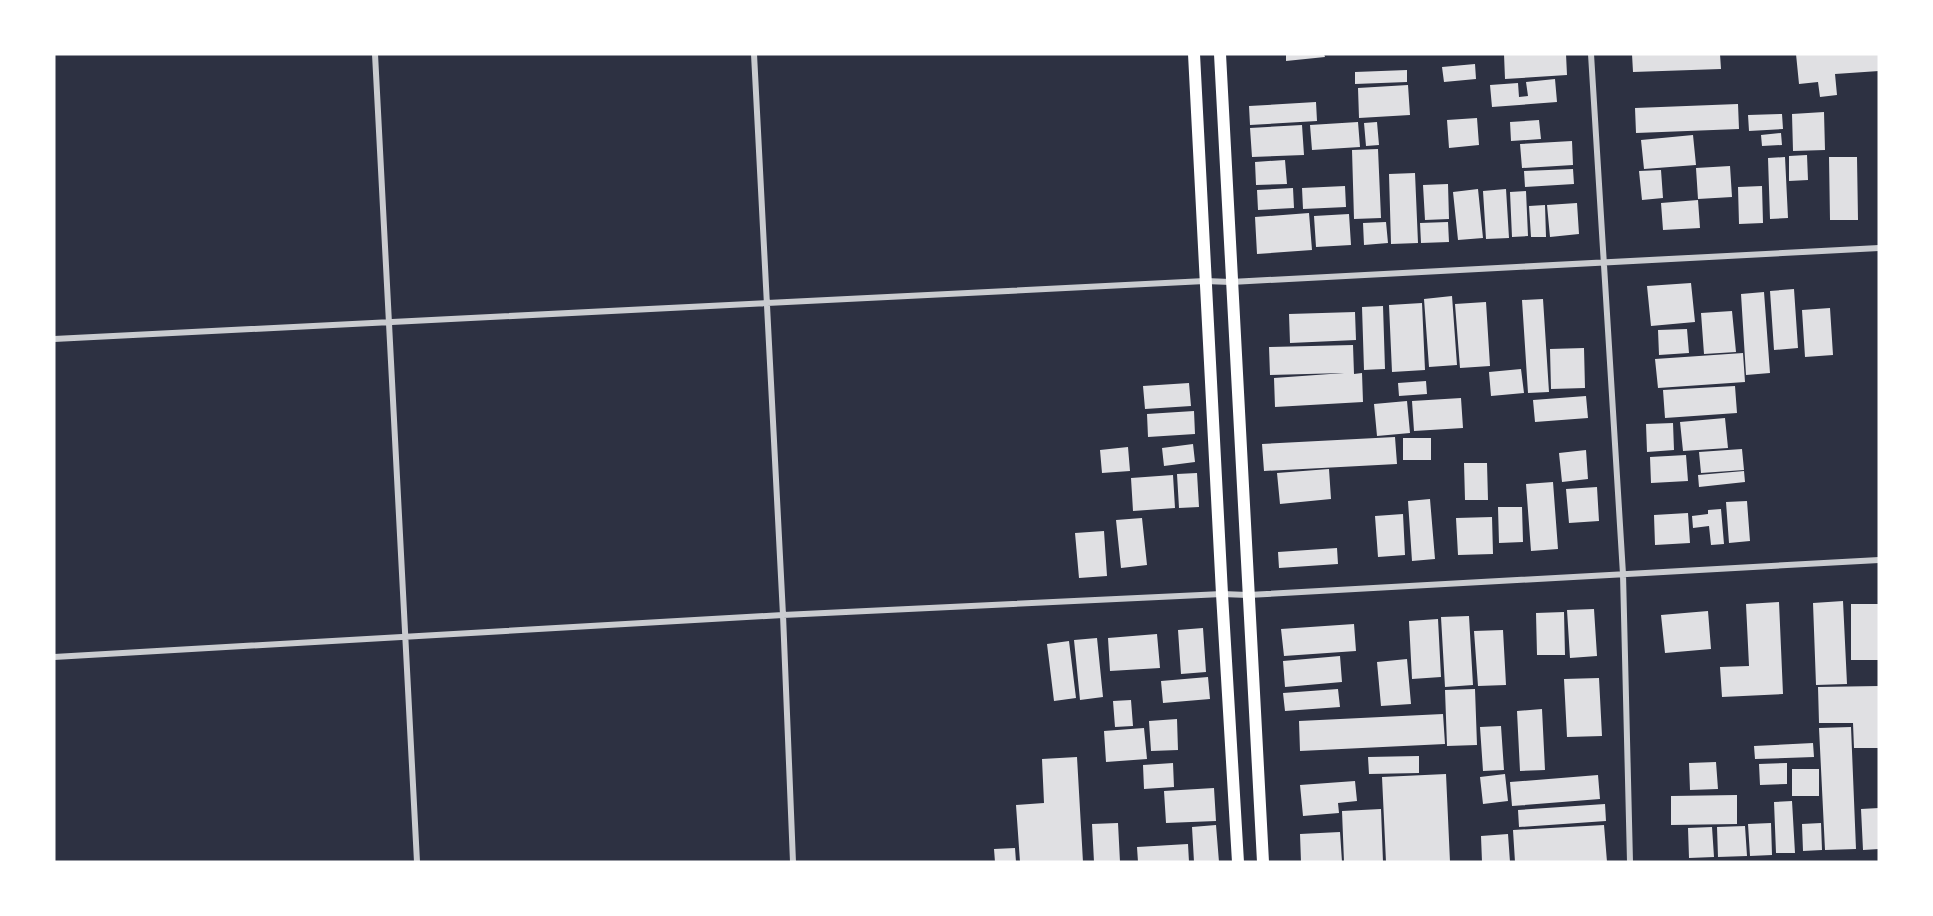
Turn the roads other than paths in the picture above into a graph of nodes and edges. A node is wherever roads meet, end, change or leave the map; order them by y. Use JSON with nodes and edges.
{"nodes":[{"id":1,"x":375,"y":54,"type":"edge"},
{"id":2,"x":754,"y":54,"type":"edge"},
{"id":3,"x":1194,"y":54,"type":"edge"},
{"id":4,"x":1220,"y":54,"type":"edge"},
{"id":5,"x":1590,"y":54,"type":"edge"},
{"id":6,"x":1879,"y":248,"type":"edge"},
{"id":7,"x":1602,"y":261,"type":"junction"},
{"id":8,"x":1205,"y":281,"type":"junction"},
{"id":9,"x":1231,"y":282,"type":"junction"},
{"id":10,"x":767,"y":303,"type":"junction"},
{"id":11,"x":389,"y":322,"type":"junction"},
{"id":12,"x":54,"y":339,"type":"edge"},
{"id":13,"x":1879,"y":560,"type":"edge"},
{"id":14,"x":1623,"y":574,"type":"junction"},
{"id":15,"x":1222,"y":594,"type":"junction"},
{"id":16,"x":1248,"y":596,"type":"junction"},
{"id":17,"x":783,"y":615,"type":"junction"},
{"id":18,"x":405,"y":637,"type":"junction"},
{"id":19,"x":54,"y":657,"type":"edge"},
{"id":20,"x":417,"y":862,"type":"edge"},
{"id":21,"x":793,"y":862,"type":"edge"},
{"id":22,"x":1238,"y":862,"type":"edge"},
{"id":23,"x":1263,"y":862,"type":"edge"},
{"id":24,"x":1630,"y":862,"type":"edge"}],
"edges":[{"from":1,"to":11,"type":"street"},
{"from":2,"to":10,"type":"street"},
{"from":3,"to":8,"type":"main road"},
{"from":4,"to":9,"type":"main road"},
{"from":5,"to":7,"type":"street"},
{"from":6,"to":7,"type":"street"},
{"from":7,"to":9,"type":"street"},
{"from":7,"to":14,"type":"street"},
{"from":8,"to":9,"type":"street"},
{"from":8,"to":10,"type":"street"},
{"from":8,"to":15,"type":"main road"},
{"from":9,"to":16,"type":"main road"},
{"from":10,"to":11,"type":"street"},
{"from":10,"to":17,"type":"street"},
{"from":11,"to":12,"type":"street"},
{"from":11,"to":18,"type":"street"},
{"from":13,"to":14,"type":"street"},
{"from":14,"to":16,"type":"street"},
{"from":14,"to":24,"type":"street"},
{"from":15,"to":16,"type":"street"},
{"from":15,"to":17,"type":"street"},
{"from":15,"to":22,"type":"main road"},
{"from":16,"to":23,"type":"main road"},
{"from":17,"to":18,"type":"street"},
{"from":17,"to":21,"type":"street"},
{"from":18,"to":19,"type":"street"},
{"from":18,"to":20,"type":"street"}]}
